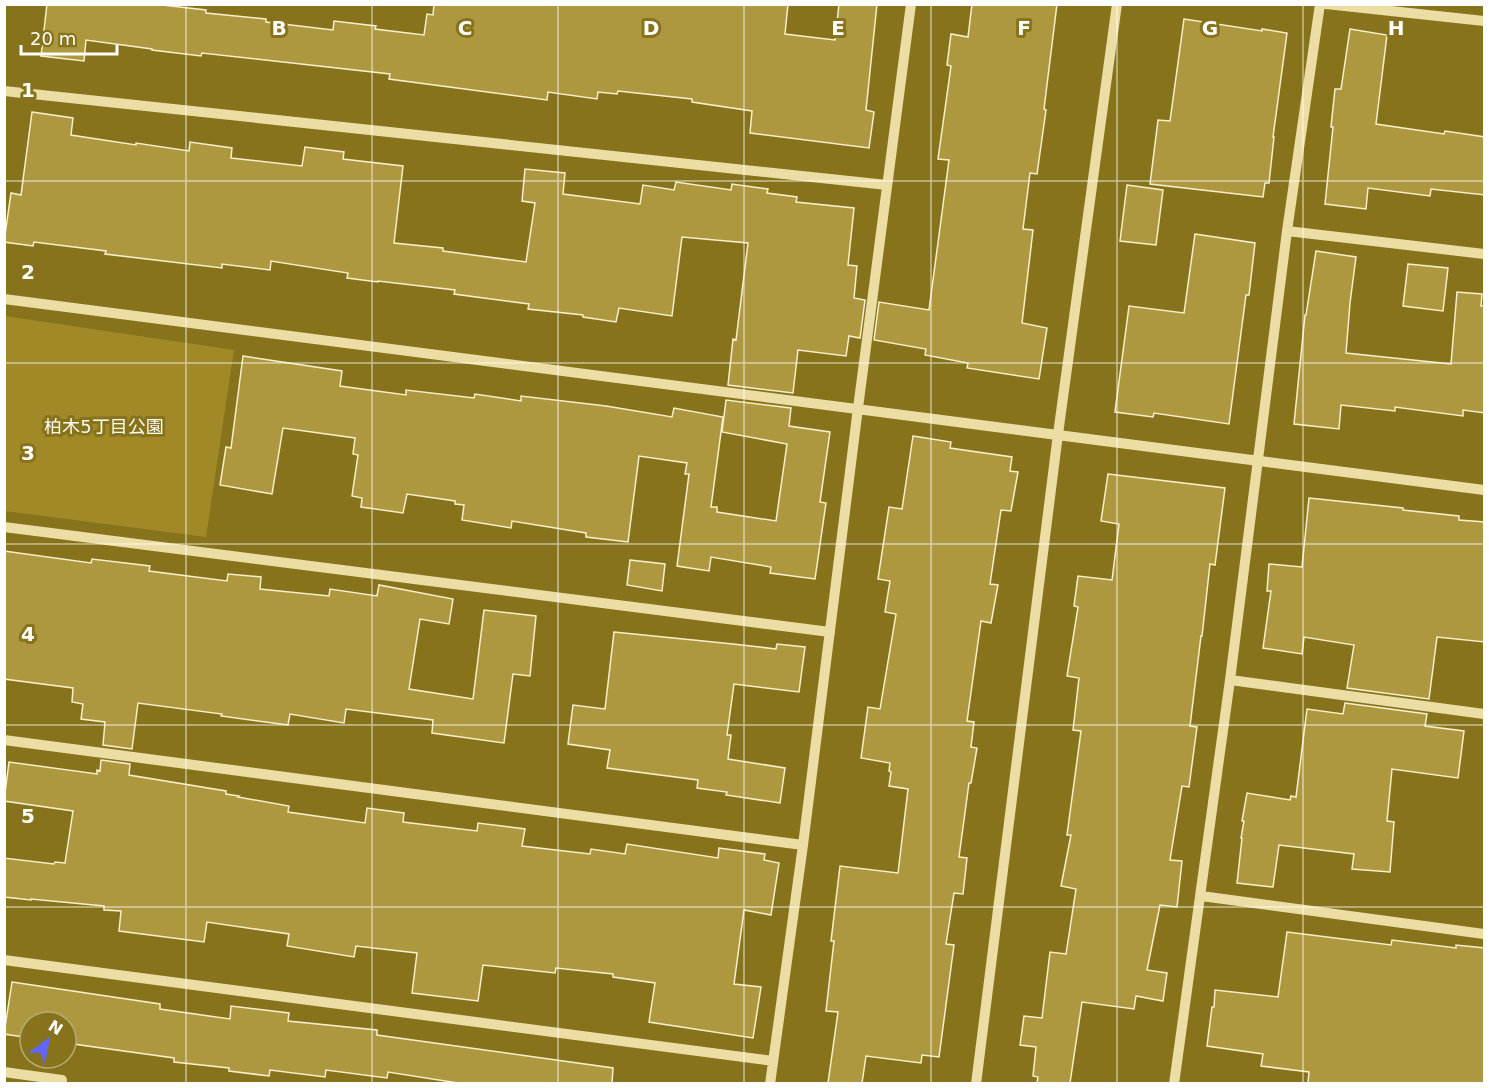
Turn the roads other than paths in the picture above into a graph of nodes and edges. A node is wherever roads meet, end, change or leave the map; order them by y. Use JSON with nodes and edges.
{"nodes":[{"id":1,"x":911,"y":4,"type":"edge"},
{"id":2,"x":1117,"y":4,"type":"edge"},
{"id":3,"x":1320,"y":4,"type":"edge"},
{"id":4,"x":1326,"y":4,"type":"edge"},
{"id":5,"x":1485,"y":21,"type":"edge"},
{"id":6,"x":4,"y":91,"type":"edge"},
{"id":7,"x":886,"y":185,"type":"junction"},
{"id":8,"x":1287,"y":231,"type":"junction"},
{"id":9,"x":1485,"y":254,"type":"edge"},
{"id":10,"x":4,"y":299,"type":"edge"},
{"id":11,"x":858,"y":408,"type":"junction"},
{"id":12,"x":1058,"y":434,"type":"junction"},
{"id":13,"x":1259,"y":461,"type":"junction"},
{"id":14,"x":1485,"y":490,"type":"edge"},
{"id":15,"x":4,"y":527,"type":"edge"},
{"id":16,"x":830,"y":632,"type":"junction"},
{"id":17,"x":1230,"y":680,"type":"junction"},
{"id":18,"x":1485,"y":714,"type":"edge"},
{"id":19,"x":4,"y":740,"type":"edge"},
{"id":20,"x":803,"y":845,"type":"junction"},
{"id":21,"x":1201,"y":896,"type":"junction"},
{"id":22,"x":1485,"y":934,"type":"edge"},
{"id":23,"x":4,"y":960,"type":"edge"},
{"id":24,"x":773,"y":1061,"type":"junction"},
{"id":25,"x":4,"y":1072,"type":"edge"},
{"id":26,"x":61,"y":1083,"type":"edge"},
{"id":27,"x":770,"y":1083,"type":"edge"},
{"id":28,"x":975,"y":1083,"type":"edge"},
{"id":29,"x":1174,"y":1083,"type":"edge"}],
"edges":[{"from":1,"to":7,"type":"street"},
{"from":2,"to":12,"type":"street"},
{"from":3,"to":8,"type":"street"},
{"from":4,"to":5,"type":"street"},
{"from":6,"to":7,"type":"street"},
{"from":7,"to":11,"type":"street"},
{"from":8,"to":9,"type":"street"},
{"from":8,"to":13,"type":"street"},
{"from":10,"to":11,"type":"street"},
{"from":11,"to":12,"type":"street"},
{"from":11,"to":16,"type":"street"},
{"from":12,"to":13,"type":"street"},
{"from":12,"to":28,"type":"street"},
{"from":13,"to":14,"type":"street"},
{"from":13,"to":17,"type":"street"},
{"from":15,"to":16,"type":"street"},
{"from":16,"to":20,"type":"street"},
{"from":17,"to":18,"type":"street"},
{"from":17,"to":21,"type":"street"},
{"from":19,"to":20,"type":"street"},
{"from":20,"to":24,"type":"street"},
{"from":21,"to":22,"type":"street"},
{"from":21,"to":29,"type":"street"},
{"from":23,"to":24,"type":"street"},
{"from":24,"to":27,"type":"street"},
{"from":25,"to":26,"type":"street"}]}
